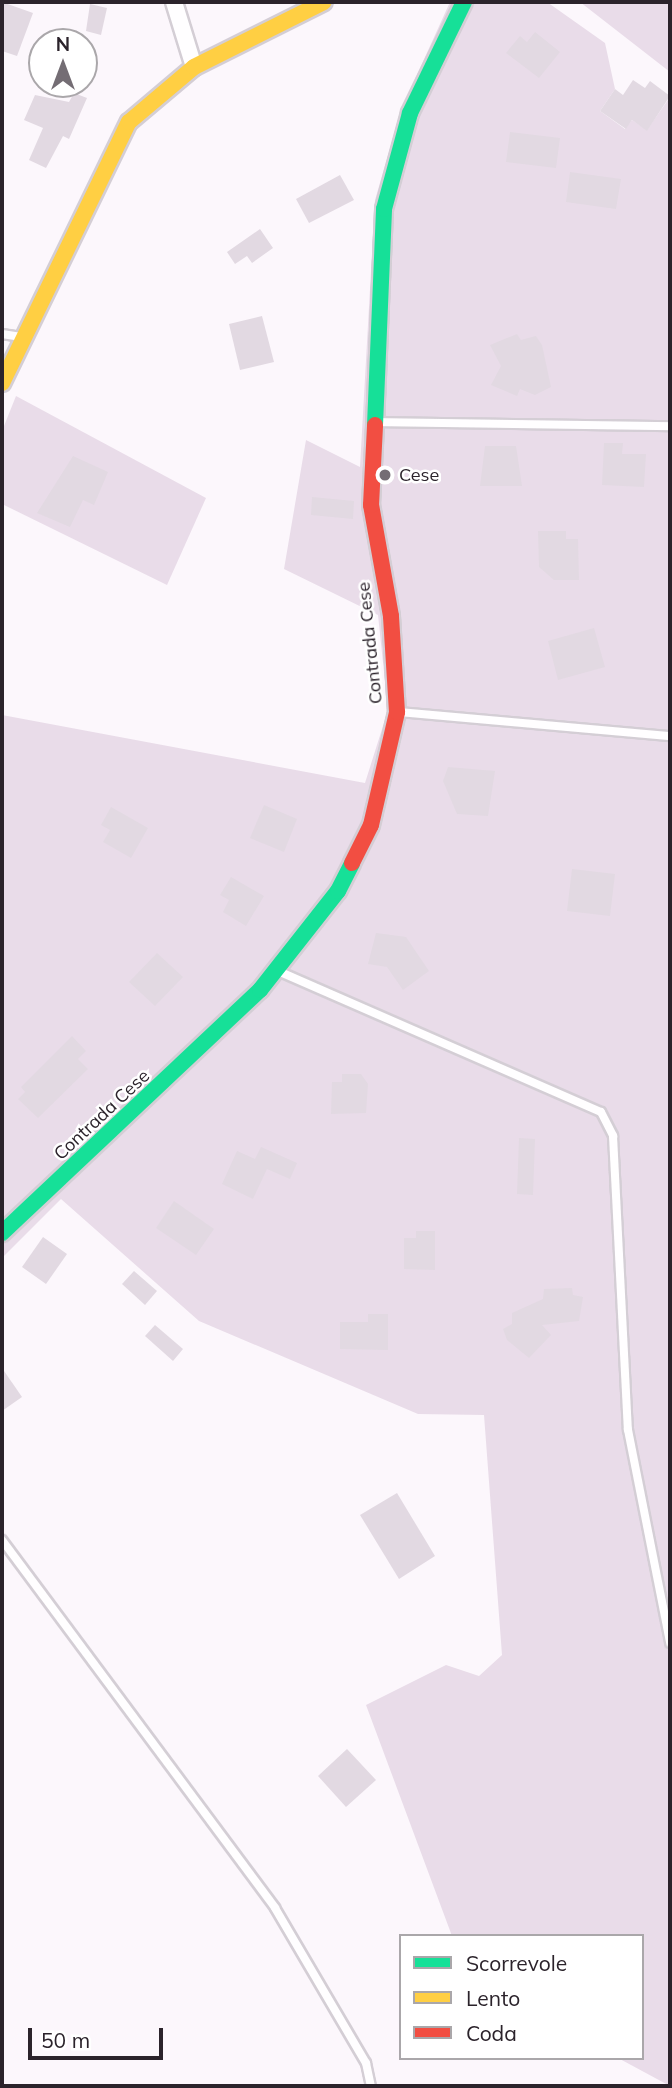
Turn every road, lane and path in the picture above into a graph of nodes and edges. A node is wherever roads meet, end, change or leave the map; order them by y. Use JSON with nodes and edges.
{"nodes":[{"id":1,"x":174,"y":2,"type":"edge"},
{"id":2,"x":324,"y":2,"type":"edge"},
{"id":3,"x":464,"y":2,"type":"edge"},
{"id":4,"x":194,"y":67,"type":"junction"},
{"id":5,"x":2,"y":334,"type":"edge"},
{"id":6,"x":20,"y":337,"type":"junction"},
{"id":7,"x":2,"y":383,"type":"edge"},
{"id":8,"x":375,"y":422,"type":"junction"},
{"id":9,"x":670,"y":426,"type":"edge"},
{"id":10,"x":397,"y":712,"type":"junction"},
{"id":11,"x":670,"y":736,"type":"edge"},
{"id":12,"x":275,"y":970,"type":"junction"},
{"id":13,"x":2,"y":1233,"type":"edge"},
{"id":14,"x":2,"y":1540,"type":"edge"},
{"id":15,"x":670,"y":1643,"type":"edge"},
{"id":16,"x":371,"y":2086,"type":"edge"}],
"edges":[{"from":1,"to":4,"type":"street"},
{"from":2,"to":4,"type":"street"},
{"from":3,"to":8,"type":"street","name":"Contrada Cese"},
{"from":4,"to":6,"type":"street"},
{"from":5,"to":6,"type":"lane"},
{"from":6,"to":7,"type":"street"},
{"from":8,"to":9,"type":"lane"},
{"from":8,"to":10,"type":"street","name":"Contrada Cese"},
{"from":10,"to":11,"type":"lane"},
{"from":10,"to":12,"type":"street","name":"Contrada Cese"},
{"from":12,"to":13,"type":"street","name":"Contrada Cese"},
{"from":12,"to":15,"type":"lane"},
{"from":14,"to":16,"type":"lane"}]}
